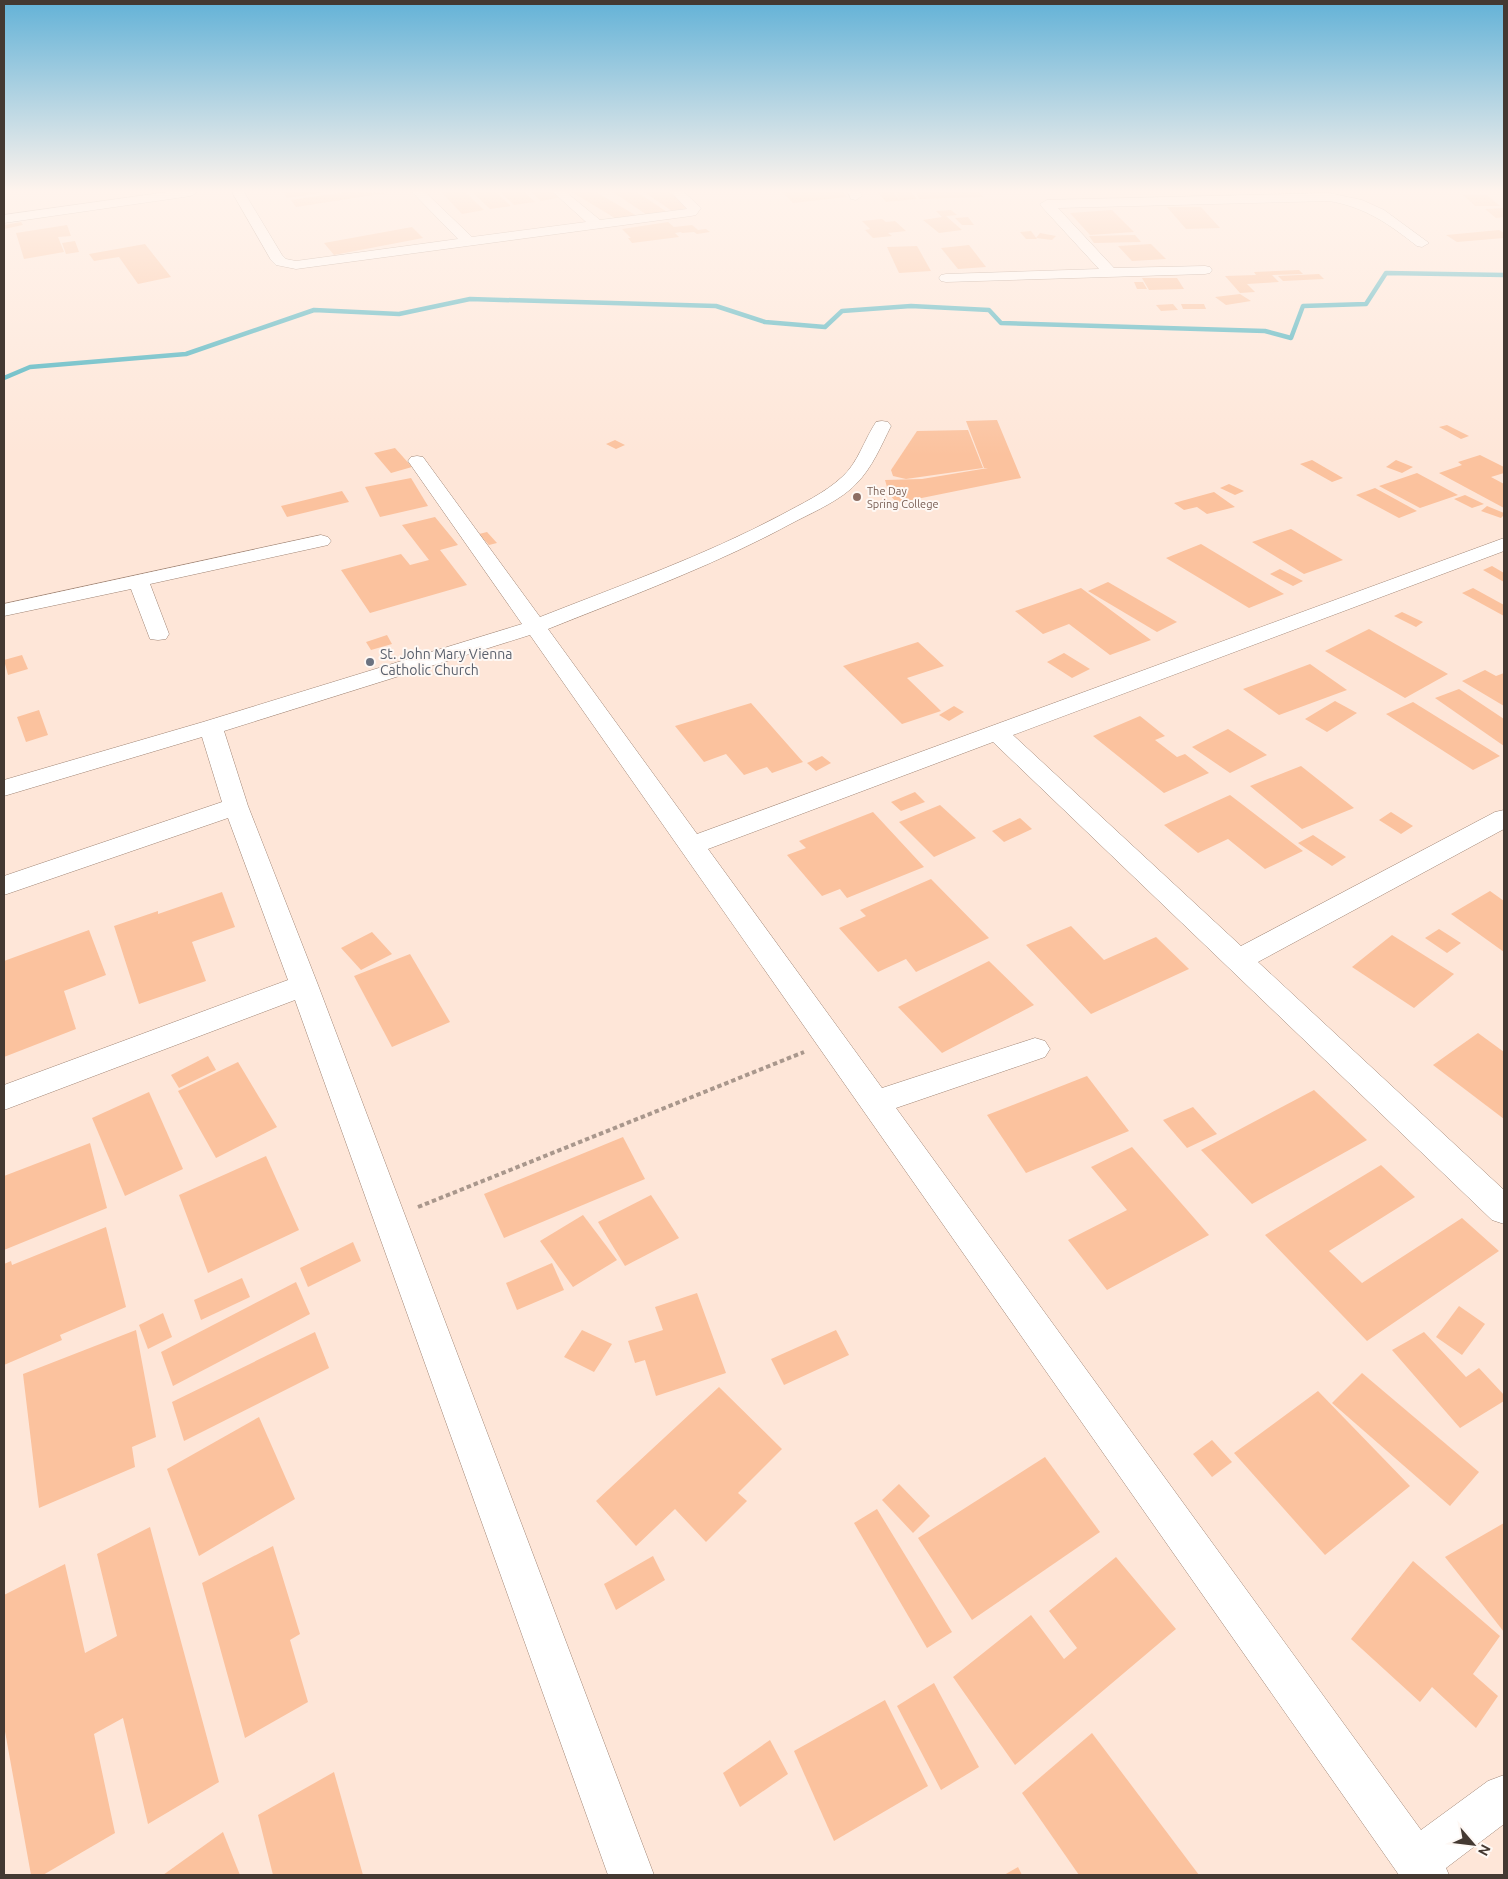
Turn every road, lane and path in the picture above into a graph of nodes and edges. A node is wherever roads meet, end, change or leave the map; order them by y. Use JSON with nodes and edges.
{"nodes":[{"id":1,"x":882,"y":426,"type":"dead end"},
{"id":2,"x":417,"y":461,"type":"dead end"},
{"id":3,"x":321,"y":541,"type":"dead end"},
{"id":4,"x":1504,"y":544,"type":"edge"},
{"id":5,"x":138,"y":581,"type":"junction"},
{"id":6,"x":4,"y":610,"type":"edge"},
{"id":7,"x":534,"y":627,"type":"junction"},
{"id":8,"x":158,"y":634,"type":"dead end"},
{"id":9,"x":211,"y":727,"type":"junction"},
{"id":10,"x":998,"y":734,"type":"junction"},
{"id":11,"x":4,"y":788,"type":"edge"},
{"id":12,"x":236,"y":806,"type":"junction"},
{"id":13,"x":1504,"y":818,"type":"edge"},
{"id":14,"x":691,"y":846,"type":"junction"},
{"id":15,"x":4,"y":886,"type":"edge"},
{"id":16,"x":1239,"y":960,"type":"junction"},
{"id":17,"x":304,"y":985,"type":"junction"},
{"id":18,"x":830,"y":1042,"type":"junction"},
{"id":19,"x":1035,"y":1049,"type":"dead end"},
{"id":20,"x":4,"y":1098,"type":"edge"},
{"id":21,"x":874,"y":1102,"type":"junction"},
{"id":22,"x":1504,"y":1210,"type":"edge"},
{"id":23,"x":390,"y":1218,"type":"junction"},
{"id":24,"x":1504,"y":1797,"type":"edge"},
{"id":25,"x":1421,"y":1869,"type":"edge"},
{"id":26,"x":631,"y":1875,"type":"edge"}],
"edges":[{"from":1,"to":7,"type":"street"},
{"from":2,"to":7,"type":"street"},
{"from":3,"to":5,"type":"street"},
{"from":4,"to":10,"type":"street"},
{"from":5,"to":6,"type":"street"},
{"from":5,"to":8,"type":"street"},
{"from":7,"to":9,"type":"street"},
{"from":7,"to":14,"type":"street"},
{"from":9,"to":11,"type":"street"},
{"from":9,"to":12,"type":"street"},
{"from":10,"to":14,"type":"street"},
{"from":10,"to":16,"type":"street"},
{"from":12,"to":15,"type":"street"},
{"from":12,"to":17,"type":"street"},
{"from":13,"to":16,"type":"street"},
{"from":14,"to":18,"type":"street"},
{"from":16,"to":22,"type":"street"},
{"from":17,"to":20,"type":"street"},
{"from":17,"to":23,"type":"street"},
{"from":18,"to":21,"type":"street"},
{"from":18,"to":23,"type":"path"},
{"from":19,"to":21,"type":"street"},
{"from":21,"to":25,"type":"street"},
{"from":23,"to":26,"type":"street"},
{"from":24,"to":25,"type":"street"}]}
